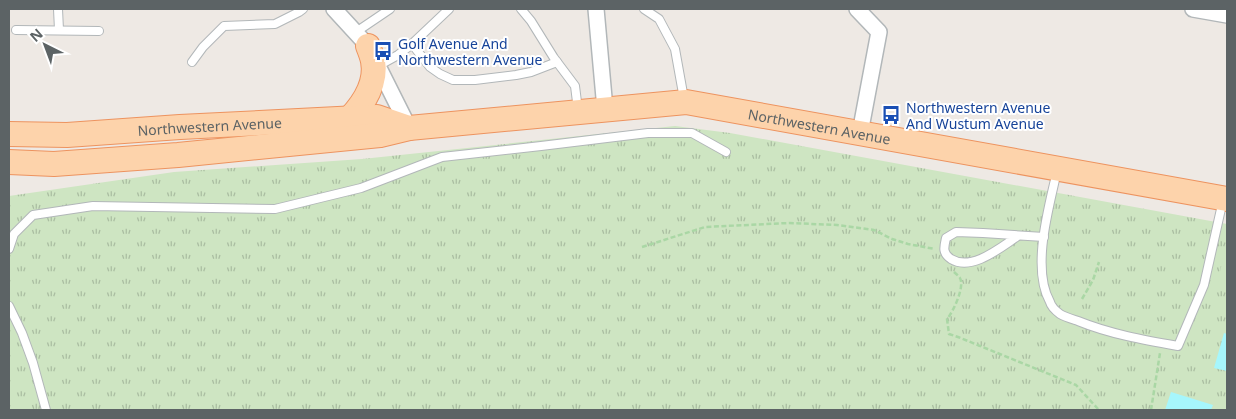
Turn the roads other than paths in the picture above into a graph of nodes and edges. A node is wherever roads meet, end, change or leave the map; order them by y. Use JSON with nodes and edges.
{"nodes":[{"id":1,"x":58,"y":9,"type":"edge"},
{"id":2,"x":302,"y":9,"type":"edge"},
{"id":3,"x":336,"y":9,"type":"edge"},
{"id":4,"x":390,"y":9,"type":"edge"},
{"id":5,"x":449,"y":9,"type":"edge"},
{"id":6,"x":521,"y":9,"type":"edge"},
{"id":7,"x":597,"y":9,"type":"edge"},
{"id":8,"x":644,"y":9,"type":"edge"},
{"id":9,"x":857,"y":9,"type":"edge"},
{"id":10,"x":1194,"y":9,"type":"edge"},
{"id":11,"x":1227,"y":15,"type":"edge"},
{"id":12,"x":16,"y":30,"type":"dead end"},
{"id":13,"x":59,"y":30,"type":"junction"},
{"id":14,"x":99,"y":31,"type":"dead end"},
{"id":15,"x":412,"y":44,"type":"junction"},
{"id":16,"x":367,"y":48,"type":"junction"},
{"id":17,"x":192,"y":62,"type":"dead end"},
{"id":18,"x":557,"y":62,"type":"junction"},
{"id":19,"x":684,"y":102,"type":"junction"},
{"id":20,"x":605,"y":109,"type":"junction"},
{"id":21,"x":579,"y":112,"type":"junction"},
{"id":22,"x":350,"y":118,"type":"junction"},
{"id":23,"x":409,"y":128,"type":"junction"},
{"id":24,"x":860,"y":133,"type":"junction"},
{"id":25,"x":9,"y":134,"type":"edge"},
{"id":26,"x":726,"y":152,"type":"dead end"},
{"id":27,"x":9,"y":162,"type":"edge"},
{"id":28,"x":1057,"y":169,"type":"junction"},
{"id":29,"x":1225,"y":199,"type":"edge"},
{"id":30,"x":1018,"y":236,"type":"junction"},
{"id":31,"x":1044,"y":238,"type":"junction"},
{"id":32,"x":9,"y":250,"type":"edge"},
{"id":33,"x":9,"y":306,"type":"edge"},
{"id":34,"x":46,"y":410,"type":"edge"}],
"edges":[{"from":1,"to":13,"type":"lane"},
{"from":2,"to":17,"type":"lane"},
{"from":3,"to":16,"type":"street"},
{"from":4,"to":16,"type":"lane"},
{"from":5,"to":15,"type":"lane"},
{"from":6,"to":18,"type":"lane"},
{"from":7,"to":20,"type":"street"},
{"from":8,"to":19,"type":"lane"},
{"from":9,"to":24,"type":"street"},
{"from":10,"to":11,"type":"street"},
{"from":12,"to":13,"type":"lane"},
{"from":13,"to":14,"type":"lane"},
{"from":15,"to":16,"type":"lane"},
{"from":15,"to":18,"type":"lane"},
{"from":16,"to":22,"type":"main road"},
{"from":16,"to":23,"type":"street"},
{"from":18,"to":21,"type":"lane"},
{"from":19,"to":20,"type":"main road","name":"Northwestern Avenue"},
{"from":19,"to":24,"type":"main road","name":"Northwestern Avenue"},
{"from":20,"to":21,"type":"main road","name":"Northwestern Avenue"},
{"from":21,"to":23,"type":"main road","name":"Northwestern Avenue"},
{"from":22,"to":23,"type":"main road","name":"Northwestern Avenue"},
{"from":22,"to":25,"type":"main road","name":"Northwestern Avenue"},
{"from":23,"to":27,"type":"main road","name":"Northwestern Avenue"},
{"from":24,"to":28,"type":"main road","name":"Northwestern Avenue"},
{"from":26,"to":32,"type":"lane"},
{"from":28,"to":29,"type":"main road","name":"Northwestern Avenue"},
{"from":28,"to":31,"type":"lane"},
{"from":29,"to":31,"type":"lane"},
{"from":30,"to":30,"type":"lane"},
{"from":30,"to":31,"type":"lane"},
{"from":33,"to":34,"type":"lane"}]}
